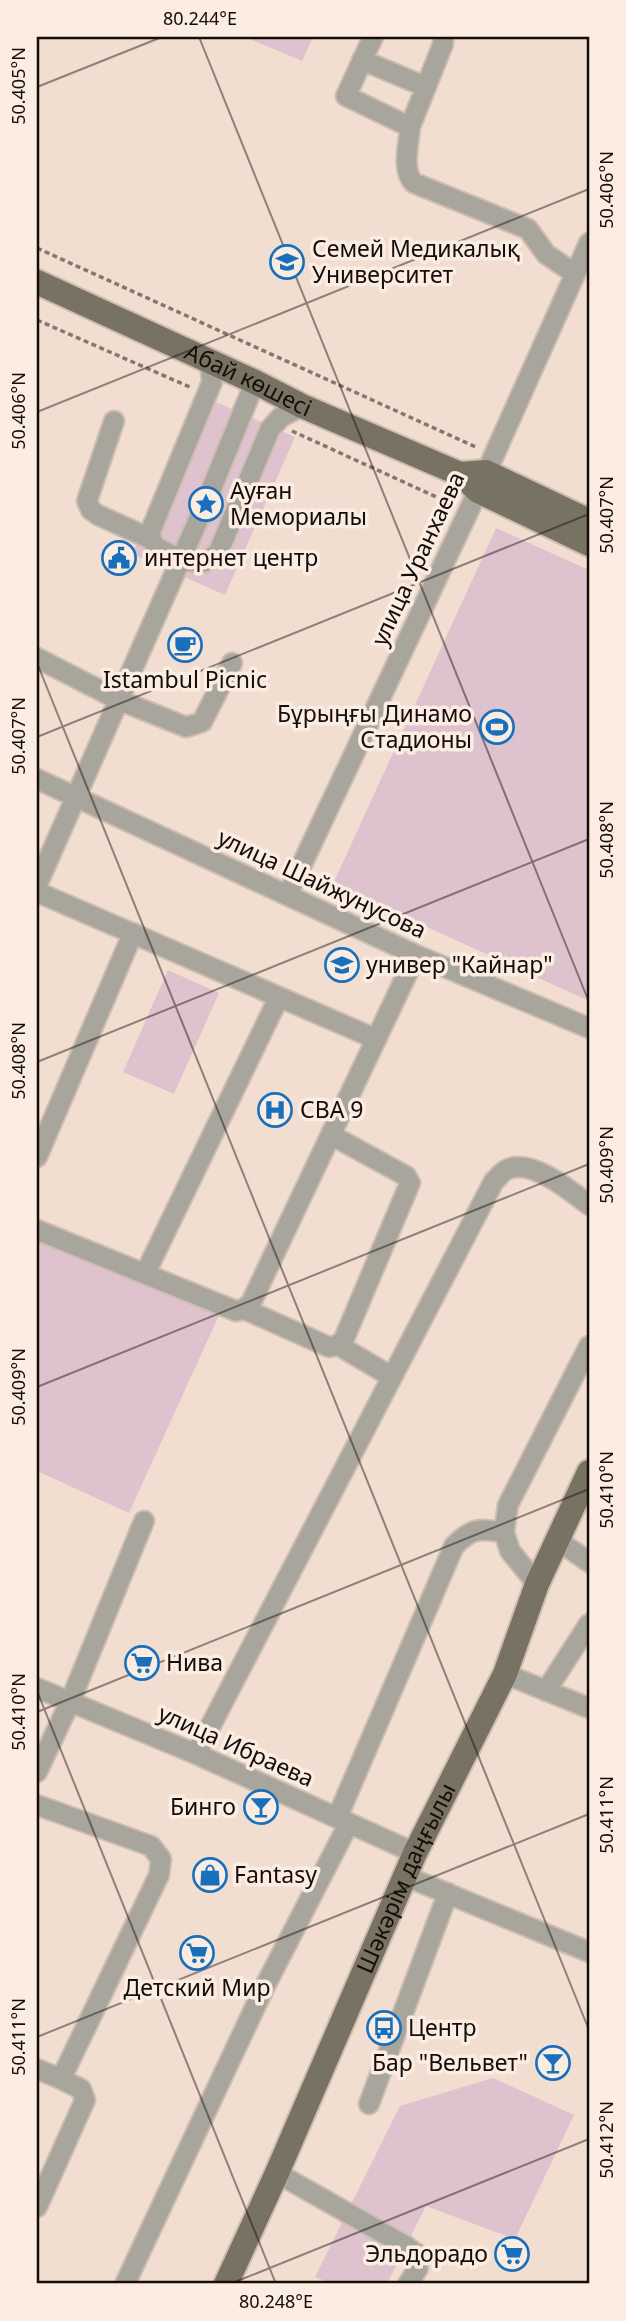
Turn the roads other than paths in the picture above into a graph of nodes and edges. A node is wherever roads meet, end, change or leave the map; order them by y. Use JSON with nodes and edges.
{"nodes":[{"id":1,"x":373,"y":37,"type":"edge"},
{"id":2,"x":437,"y":39,"type":"edge"},
{"id":3,"x":362,"y":60,"type":"junction"},
{"id":4,"x":426,"y":87,"type":"junction"},
{"id":5,"x":410,"y":127,"type":"junction"},
{"id":6,"x":588,"y":249,"type":"edge"},
{"id":7,"x":575,"y":274,"type":"junction"},
{"id":8,"x":37,"y":282,"type":"edge"},
{"id":9,"x":210,"y":362,"type":"junction"},
{"id":10,"x":256,"y":382,"type":"junction"},
{"id":11,"x":302,"y":406,"type":"junction"},
{"id":12,"x":114,"y":421,"type":"dead end"},
{"id":13,"x":486,"y":473,"type":"junction"},
{"id":14,"x":589,"y":521,"type":"edge"},
{"id":15,"x":151,"y":539,"type":"junction"},
{"id":16,"x":589,"y":544,"type":"edge"},
{"id":17,"x":181,"y":560,"type":"junction"},
{"id":18,"x":37,"y":658,"type":"edge"},
{"id":19,"x":232,"y":663,"type":"dead end"},
{"id":20,"x":119,"y":700,"type":"junction"},
{"id":21,"x":37,"y":779,"type":"edge"},
{"id":22,"x":76,"y":798,"type":"junction"},
{"id":23,"x":37,"y":885,"type":"edge"},
{"id":24,"x":37,"y":892,"type":"edge"},
{"id":25,"x":288,"y":894,"type":"junction"},
{"id":26,"x":133,"y":933,"type":"junction"},
{"id":27,"x":416,"y":955,"type":"junction"},
{"id":28,"x":279,"y":997,"type":"junction"},
{"id":29,"x":589,"y":1028,"type":"edge"},
{"id":30,"x":376,"y":1039,"type":"junction"},
{"id":31,"x":331,"y":1135,"type":"junction"},
{"id":32,"x":37,"y":1157,"type":"edge"},
{"id":33,"x":589,"y":1205,"type":"edge"},
{"id":34,"x":37,"y":1230,"type":"edge"},
{"id":35,"x":145,"y":1274,"type":"junction"},
{"id":36,"x":247,"y":1306,"type":"junction"},
{"id":37,"x":338,"y":1345,"type":"junction"},
{"id":38,"x":589,"y":1346,"type":"edge"},
{"id":39,"x":393,"y":1377,"type":"junction"},
{"id":40,"x":589,"y":1472,"type":"edge"},
{"id":41,"x":144,"y":1521,"type":"dead end"},
{"id":42,"x":504,"y":1532,"type":"junction"},
{"id":43,"x":557,"y":1540,"type":"junction"},
{"id":44,"x":589,"y":1562,"type":"edge"},
{"id":45,"x":537,"y":1584,"type":"junction"},
{"id":46,"x":589,"y":1624,"type":"edge"},
{"id":47,"x":505,"y":1674,"type":"junction"},
{"id":48,"x":37,"y":1688,"type":"edge"},
{"id":49,"x":546,"y":1691,"type":"junction"},
{"id":50,"x":70,"y":1702,"type":"junction"},
{"id":51,"x":589,"y":1708,"type":"edge"},
{"id":52,"x":196,"y":1754,"type":"junction"},
{"id":53,"x":37,"y":1772,"type":"edge"},
{"id":54,"x":37,"y":1805,"type":"edge"},
{"id":55,"x":343,"y":1821,"type":"junction"},
{"id":56,"x":410,"y":1864,"type":"junction"},
{"id":57,"x":448,"y":1894,"type":"junction"},
{"id":58,"x":589,"y":1952,"type":"edge"},
{"id":59,"x":37,"y":2069,"type":"edge"},
{"id":60,"x":61,"y":2079,"type":"junction"},
{"id":61,"x":369,"y":2104,"type":"dead end"},
{"id":62,"x":277,"y":2173,"type":"junction"},
{"id":63,"x":37,"y":2207,"type":"edge"},
{"id":64,"x":125,"y":2284,"type":"edge"},
{"id":65,"x":226,"y":2284,"type":"edge"},
{"id":66,"x":408,"y":2284,"type":"edge"}],
"edges":[{"from":1,"to":3,"type":"street"},
{"from":2,"to":4,"type":"street"},
{"from":3,"to":4,"type":"street"},
{"from":3,"to":5,"type":"street"},
{"from":4,"to":5,"type":"street"},
{"from":5,"to":7,"type":"street"},
{"from":6,"to":7,"type":"street","name":"улица Уранхаева"},
{"from":7,"to":13,"type":"street","name":"улица Уранхаева"},
{"from":8,"to":9,"type":"main road","name":"Абай көшесі"},
{"from":9,"to":10,"type":"main road","name":"Абай көшесі"},
{"from":9,"to":15,"type":"street"},
{"from":10,"to":11,"type":"main road","name":"Абай көшесі"},
{"from":10,"to":17,"type":"street"},
{"from":11,"to":13,"type":"main road","name":"Абай көшесі"},
{"from":11,"to":17,"type":"street"},
{"from":12,"to":15,"type":"street"},
{"from":13,"to":14,"type":"main road"},
{"from":13,"to":16,"type":"main road"},
{"from":13,"to":25,"type":"street","name":"улица Уранхаева"},
{"from":15,"to":17,"type":"street"},
{"from":17,"to":20,"type":"street"},
{"from":18,"to":20,"type":"street"},
{"from":19,"to":20,"type":"street"},
{"from":20,"to":22,"type":"street"},
{"from":21,"to":22,"type":"street","name":"улица Шайжунусова"},
{"from":22,"to":23,"type":"street"},
{"from":22,"to":25,"type":"street","name":"улица Шайжунусова"},
{"from":24,"to":26,"type":"street"},
{"from":25,"to":27,"type":"street","name":"улица Шайжунусова"},
{"from":26,"to":28,"type":"street"},
{"from":26,"to":32,"type":"street"},
{"from":27,"to":29,"type":"street","name":"улица Шайжунусова"},
{"from":27,"to":30,"type":"street"},
{"from":28,"to":30,"type":"street"},
{"from":28,"to":35,"type":"street"},
{"from":30,"to":31,"type":"street"},
{"from":31,"to":36,"type":"street"},
{"from":31,"to":37,"type":"street"},
{"from":33,"to":39,"type":"street"},
{"from":34,"to":35,"type":"street"},
{"from":35,"to":36,"type":"street"},
{"from":36,"to":37,"type":"street"},
{"from":37,"to":39,"type":"street"},
{"from":38,"to":42,"type":"street"},
{"from":39,"to":52,"type":"street"},
{"from":40,"to":43,"type":"main road","name":"Шәкәрім даңғылы"},
{"from":41,"to":50,"type":"street"},
{"from":42,"to":45,"type":"street"},
{"from":42,"to":55,"type":"street"},
{"from":43,"to":44,"type":"street"},
{"from":43,"to":45,"type":"main road","name":"Шәкәрім даңғылы"},
{"from":45,"to":47,"type":"main road","name":"Шәкәрім даңғылы"},
{"from":46,"to":49,"type":"street"},
{"from":47,"to":49,"type":"street"},
{"from":47,"to":56,"type":"main road","name":"Шәкәрім даңғылы"},
{"from":48,"to":50,"type":"street","name":"улица Ибраева"},
{"from":49,"to":51,"type":"street"},
{"from":50,"to":52,"type":"street","name":"улица Ибраева"},
{"from":50,"to":53,"type":"street"},
{"from":52,"to":55,"type":"street","name":"улица Ибраева"},
{"from":54,"to":60,"type":"street"},
{"from":55,"to":56,"type":"street","name":"улица Ибраева"},
{"from":55,"to":64,"type":"street"},
{"from":56,"to":57,"type":"street","name":"улица Ибраева"},
{"from":56,"to":62,"type":"main road","name":"Шәкәрім даңғылы"},
{"from":57,"to":58,"type":"street","name":"улица Ибраева"},
{"from":57,"to":61,"type":"street"},
{"from":59,"to":60,"type":"street"},
{"from":60,"to":63,"type":"street"},
{"from":62,"to":65,"type":"main road","name":"Шәкәрім даңғылы"},
{"from":62,"to":66,"type":"street"}]}
